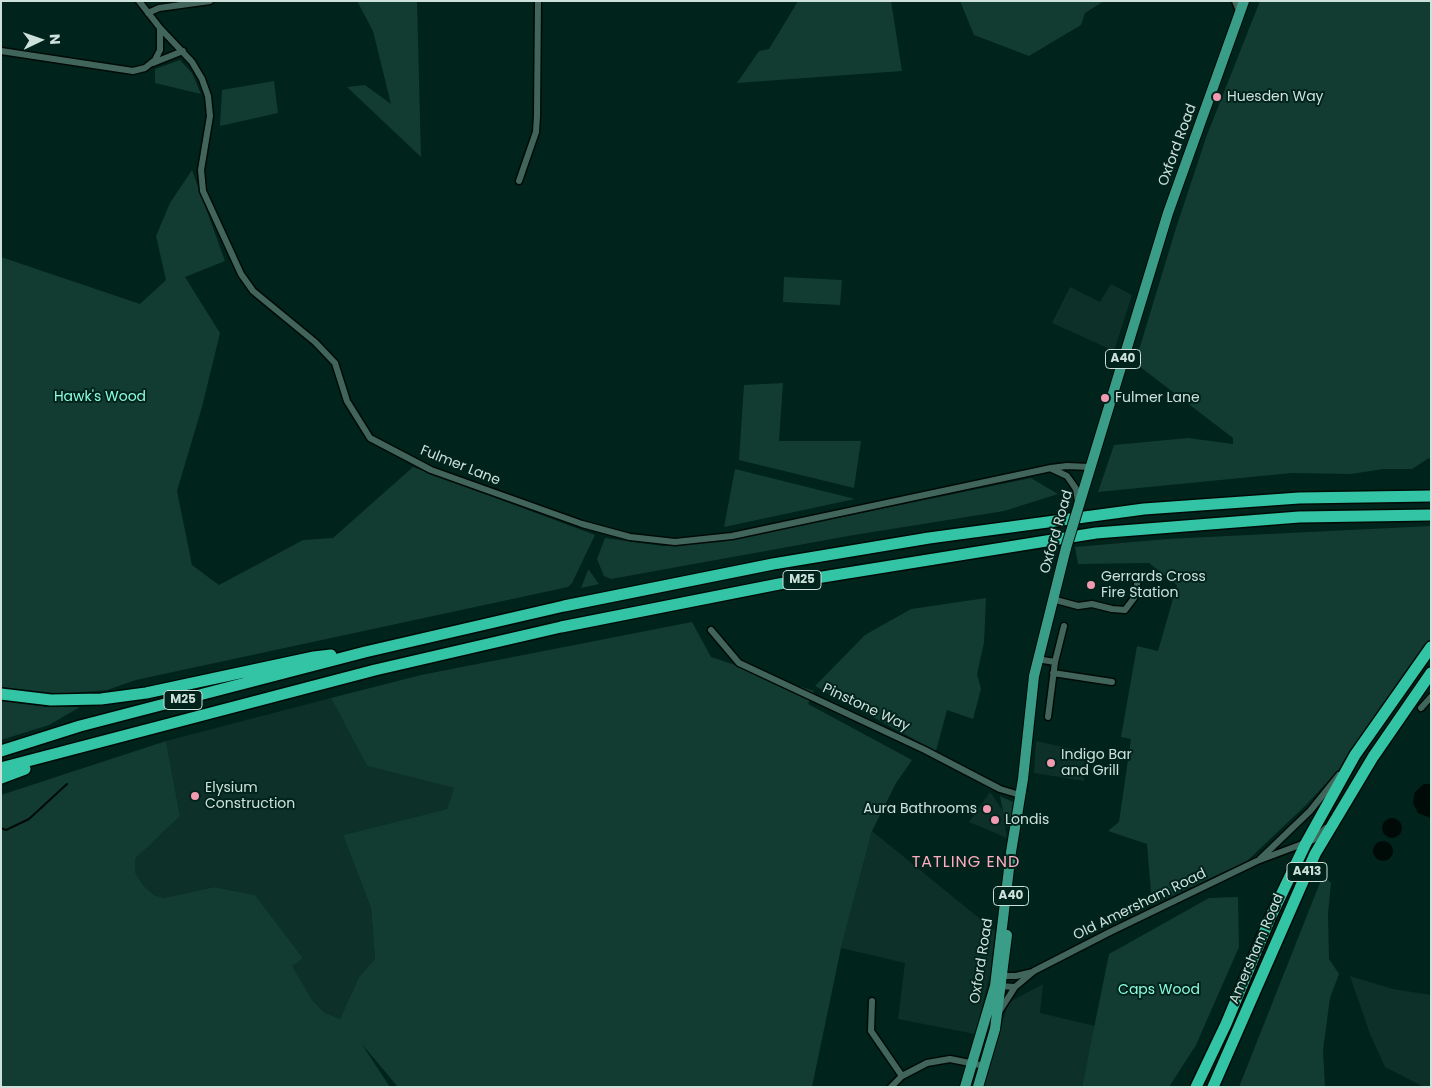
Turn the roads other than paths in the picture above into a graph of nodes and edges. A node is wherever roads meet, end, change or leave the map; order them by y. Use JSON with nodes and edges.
{"nodes":[{"id":1,"x":139,"y":1,"type":"edge"},
{"id":2,"x":210,"y":1,"type":"edge"},
{"id":3,"x":538,"y":1,"type":"edge"},
{"id":4,"x":1235,"y":1,"type":"edge"},
{"id":5,"x":1244,"y":1,"type":"edge"},
{"id":6,"x":148,"y":13,"type":"junction"},
{"id":7,"x":1240,"y":13,"type":"junction"},
{"id":8,"x":160,"y":28,"type":"junction"},
{"id":9,"x":183,"y":51,"type":"junction"},
{"id":10,"x":1,"y":52,"type":"edge"},
{"id":11,"x":152,"y":63,"type":"junction"},
{"id":12,"x":519,"y":181,"type":"dead end"},
{"id":13,"x":1090,"y":467,"type":"junction"},
{"id":14,"x":1051,"y":468,"type":"junction"},
{"id":15,"x":1431,"y":496,"type":"edge"},
{"id":16,"x":1079,"y":506,"type":"junction"},
{"id":17,"x":1431,"y":515,"type":"edge"},
{"id":18,"x":1138,"y":580,"type":"dead end"},
{"id":19,"x":1052,"y":598,"type":"junction"},
{"id":20,"x":1064,"y":626,"type":"dead end"},
{"id":21,"x":711,"y":630,"type":"dead end"},
{"id":22,"x":1431,"y":647,"type":"edge"},
{"id":23,"x":366,"y":652,"type":"junction"},
{"id":24,"x":1037,"y":659,"type":"junction"},
{"id":25,"x":1055,"y":662,"type":"junction"},
{"id":26,"x":1053,"y":673,"type":"junction"},
{"id":27,"x":1431,"y":674,"type":"edge"},
{"id":28,"x":1112,"y":682,"type":"dead end"},
{"id":29,"x":1,"y":694,"type":"edge"},
{"id":30,"x":1431,"y":696,"type":"edge"},
{"id":31,"x":1422,"y":708,"type":"dead end"},
{"id":32,"x":1048,"y":717,"type":"dead end"},
{"id":33,"x":1,"y":751,"type":"edge"},
{"id":34,"x":1355,"y":755,"type":"junction"},
{"id":35,"x":54,"y":756,"type":"junction"},
{"id":36,"x":1,"y":768,"type":"edge"},
{"id":37,"x":1,"y":778,"type":"edge"},
{"id":38,"x":1020,"y":795,"type":"junction"},
{"id":39,"x":1337,"y":816,"type":"junction"},
{"id":40,"x":1306,"y":842,"type":"junction"},
{"id":41,"x":1257,"y":861,"type":"junction"},
{"id":42,"x":1034,"y":972,"type":"junction"},
{"id":43,"x":999,"y":981,"type":"junction"},
{"id":44,"x":1015,"y":987,"type":"junction"},
{"id":45,"x":872,"y":1001,"type":"dead end"},
{"id":46,"x":998,"y":1014,"type":"junction"},
{"id":47,"x":974,"y":1063,"type":"junction"},
{"id":48,"x":985,"y":1066,"type":"junction"},
{"id":49,"x":902,"y":1076,"type":"junction"},
{"id":50,"x":891,"y":1087,"type":"edge"},
{"id":51,"x":965,"y":1087,"type":"edge"},
{"id":52,"x":978,"y":1087,"type":"edge"},
{"id":53,"x":1196,"y":1087,"type":"edge"},
{"id":54,"x":1213,"y":1087,"type":"edge"}],
"edges":[{"from":1,"to":6,"type":"street","name":"Fulmer Lane"},
{"from":2,"to":6,"type":"street"},
{"from":3,"to":12,"type":"street"},
{"from":4,"to":7,"type":"street"},
{"from":5,"to":7,"type":"main road","name":"Oxford Road","number":"A40"},
{"from":6,"to":8,"type":"street","name":"Fulmer Lane"},
{"from":7,"to":13,"type":"main road","name":"Oxford Road","number":"A40"},
{"from":8,"to":9,"type":"street","name":"Fulmer Lane"},
{"from":8,"to":11,"type":"street"},
{"from":9,"to":11,"type":"street"},
{"from":9,"to":14,"type":"street","name":"Fulmer Lane"},
{"from":10,"to":11,"type":"street"},
{"from":13,"to":14,"type":"street","name":"Fulmer Lane"},
{"from":13,"to":16,"type":"main road","name":"Oxford Road","number":"A40"},
{"from":14,"to":16,"type":"street"},
{"from":15,"to":23,"type":"highway","number":"M25"},
{"from":16,"to":19,"type":"main road","name":"Oxford Road","number":"A40","bridge":true},
{"from":17,"to":35,"type":"highway","number":"M25"},
{"from":18,"to":19,"type":"street"},
{"from":19,"to":24,"type":"main road","name":"Oxford Road","number":"A40"},
{"from":20,"to":25,"type":"street"},
{"from":21,"to":38,"type":"street","name":"Pinstone Way"},
{"from":22,"to":34,"type":"highway","number":"A413"},
{"from":23,"to":29,"type":"highway","number":"M25"},
{"from":23,"to":33,"type":"highway","number":"M25"},
{"from":24,"to":25,"type":"street"},
{"from":24,"to":38,"type":"main road","name":"Oxford Road","number":"A40"},
{"from":25,"to":26,"type":"street"},
{"from":26,"to":28,"type":"street"},
{"from":26,"to":32,"type":"street"},
{"from":27,"to":39,"type":"highway","name":"Amersham Road","number":"A413"},
{"from":30,"to":31,"type":"street"},
{"from":34,"to":40,"type":"highway","number":"A413"},
{"from":34,"to":41,"type":"street","name":"Old Amersham Road"},
{"from":35,"to":36,"type":"highway","number":"M25"},
{"from":35,"to":37,"type":"highway"},
{"from":38,"to":43,"type":"main road","name":"Oxford Road","number":"A40"},
{"from":39,"to":40,"type":"street","name":"Old Amersham Road"},
{"from":39,"to":54,"type":"highway","name":"Amersham Road","number":"A413"},
{"from":40,"to":41,"type":"street","name":"Old Amersham Road"},
{"from":40,"to":53,"type":"highway","number":"A413"},
{"from":41,"to":42,"type":"street","name":"Old Amersham Road"},
{"from":42,"to":43,"type":"street","name":"Old Amersham Road"},
{"from":42,"to":44,"type":"street","name":"Old Amersham Road"},
{"from":43,"to":44,"type":"street"},
{"from":43,"to":46,"type":"main road","number":"A40"},
{"from":43,"to":47,"type":"main road","name":"Oxford Road","number":"A40"},
{"from":44,"to":46,"type":"street","name":"Old Amersham Road"},
{"from":45,"to":49,"type":"street"},
{"from":46,"to":48,"type":"main road","number":"A40"},
{"from":47,"to":48,"type":"street"},
{"from":47,"to":49,"type":"street"},
{"from":47,"to":51,"type":"main road","name":"Oxford Road","number":"A40"},
{"from":48,"to":52,"type":"main road","number":"A40"},
{"from":49,"to":50,"type":"street"}]}
